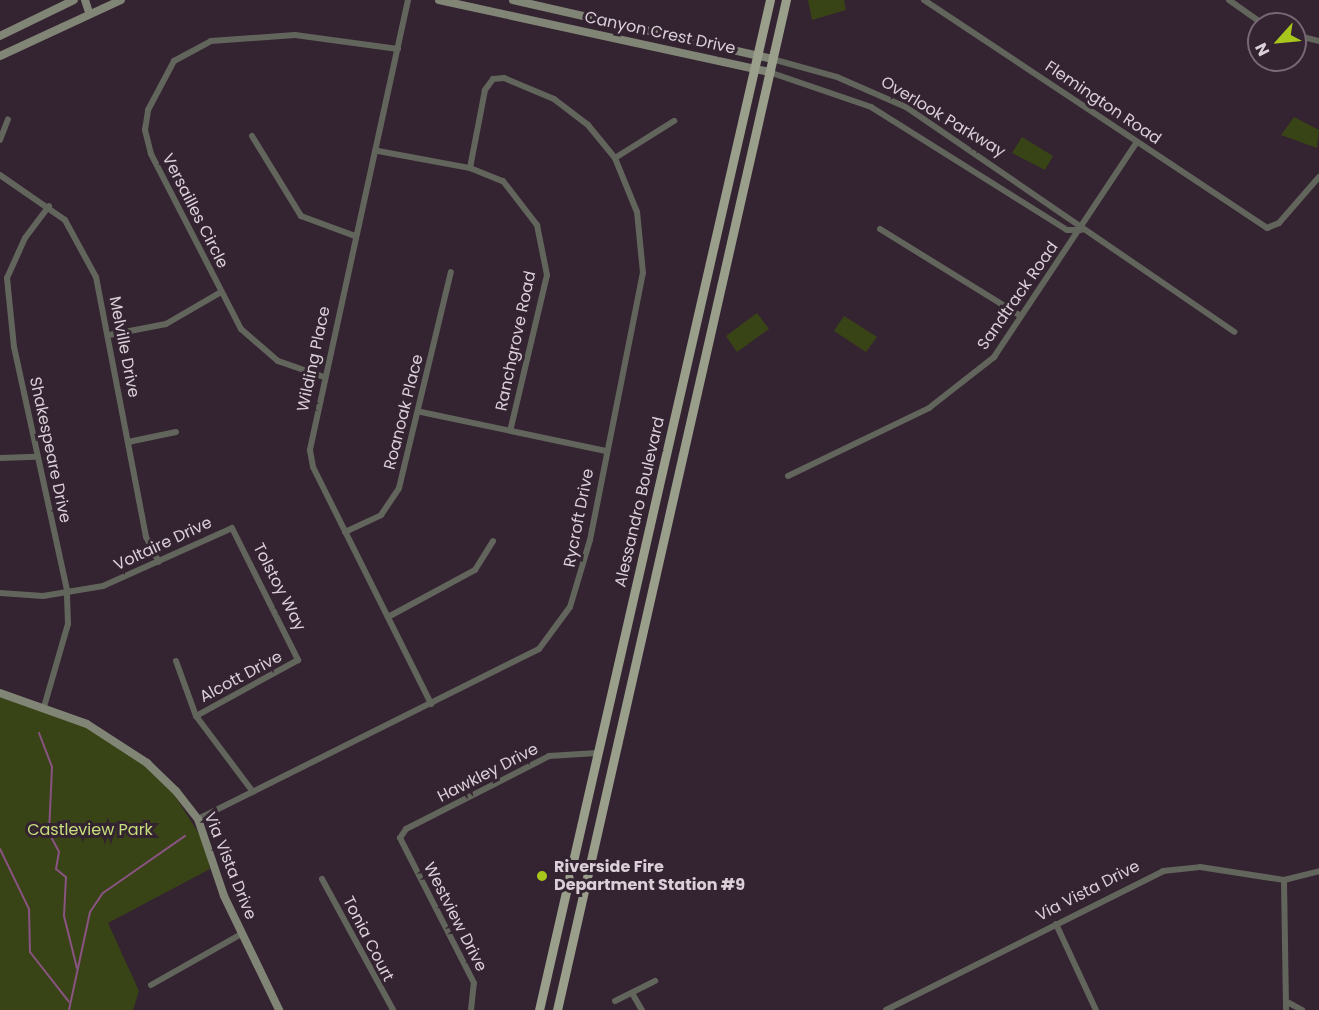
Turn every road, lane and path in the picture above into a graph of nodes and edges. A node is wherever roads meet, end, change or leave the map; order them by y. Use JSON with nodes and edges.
{"nodes":[{"id":1,"x":74,"y":0,"type":"edge"},
{"id":2,"x":85,"y":0,"type":"edge"},
{"id":3,"x":121,"y":0,"type":"edge"},
{"id":4,"x":408,"y":0,"type":"edge"},
{"id":5,"x":439,"y":0,"type":"edge"},
{"id":6,"x":513,"y":0,"type":"edge"},
{"id":7,"x":770,"y":0,"type":"edge"},
{"id":8,"x":786,"y":0,"type":"edge"},
{"id":9,"x":924,"y":0,"type":"edge"},
{"id":10,"x":1229,"y":0,"type":"edge"},
{"id":11,"x":85,"y":13,"type":"junction"},
{"id":12,"x":1247,"y":13,"type":"edge"},
{"id":13,"x":0,"y":36,"type":"edge"},
{"id":14,"x":398,"y":49,"type":"junction"},
{"id":15,"x":0,"y":56,"type":"edge"},
{"id":16,"x":758,"y":56,"type":"junction"},
{"id":17,"x":772,"y":59,"type":"junction"},
{"id":18,"x":755,"y":69,"type":"junction"},
{"id":19,"x":769,"y":72,"type":"junction"},
{"id":20,"x":8,"y":119,"type":"dead end"},
{"id":21,"x":674,"y":121,"type":"dead end"},
{"id":22,"x":252,"y":136,"type":"dead end"},
{"id":23,"x":0,"y":140,"type":"edge"},
{"id":24,"x":1137,"y":142,"type":"junction"},
{"id":25,"x":378,"y":151,"type":"junction"},
{"id":26,"x":615,"y":158,"type":"junction"},
{"id":27,"x":470,"y":168,"type":"junction"},
{"id":28,"x":0,"y":174,"type":"edge"},
{"id":29,"x":1319,"y":177,"type":"edge"},
{"id":30,"x":49,"y":206,"type":"junction"},
{"id":31,"x":880,"y":229,"type":"dead end"},
{"id":32,"x":1081,"y":230,"type":"junction"},
{"id":33,"x":355,"y":236,"type":"junction"},
{"id":34,"x":451,"y":272,"type":"dead end"},
{"id":35,"x":4,"y":277,"type":"edge"},
{"id":36,"x":221,"y":292,"type":"junction"},
{"id":37,"x":1019,"y":315,"type":"junction"},
{"id":38,"x":1234,"y":332,"type":"dead end"},
{"id":39,"x":109,"y":335,"type":"junction"},
{"id":40,"x":324,"y":376,"type":"junction"},
{"id":41,"x":421,"y":412,"type":"junction"},
{"id":42,"x":510,"y":431,"type":"junction"},
{"id":43,"x":176,"y":432,"type":"dead end"},
{"id":44,"x":129,"y":442,"type":"junction"},
{"id":45,"x":606,"y":451,"type":"junction"},
{"id":46,"x":0,"y":458,"type":"edge"},
{"id":47,"x":36,"y":458,"type":"junction"},
{"id":48,"x":788,"y":476,"type":"dead end"},
{"id":49,"x":232,"y":528,"type":"joint"},
{"id":50,"x":345,"y":532,"type":"junction"},
{"id":51,"x":493,"y":541,"type":"dead end"},
{"id":52,"x":159,"y":562,"type":"junction"},
{"id":53,"x":66,"y":590,"type":"junction"},
{"id":54,"x":0,"y":593,"type":"edge"},
{"id":55,"x":388,"y":617,"type":"junction"},
{"id":56,"x":298,"y":660,"type":"joint"},
{"id":57,"x":176,"y":661,"type":"dead end"},
{"id":58,"x":0,"y":693,"type":"edge"},
{"id":59,"x":431,"y":704,"type":"junction"},
{"id":60,"x":44,"y":707,"type":"junction"},
{"id":61,"x":196,"y":716,"type":"junction"},
{"id":62,"x":597,"y":753,"type":"junction"},
{"id":63,"x":253,"y":792,"type":"junction"},
{"id":64,"x":198,"y":819,"type":"junction"},
{"id":65,"x":400,"y":838,"type":"joint"},
{"id":66,"x":1319,"y":871,"type":"edge"},
{"id":67,"x":322,"y":879,"type":"dead end"},
{"id":68,"x":1284,"y":880,"type":"junction"},
{"id":69,"x":1056,"y":924,"type":"junction"},
{"id":70,"x":241,"y":934,"type":"junction"},
{"id":71,"x":655,"y":981,"type":"dead end"},
{"id":72,"x":151,"y":985,"type":"dead end"},
{"id":73,"x":632,"y":993,"type":"junction"},
{"id":74,"x":615,"y":1001,"type":"dead end"},
{"id":75,"x":1287,"y":1007,"type":"edge"},
{"id":76,"x":890,"y":1009,"type":"edge"},
{"id":77,"x":279,"y":1010,"type":"edge"},
{"id":78,"x":393,"y":1010,"type":"edge"},
{"id":79,"x":471,"y":1010,"type":"edge"},
{"id":80,"x":539,"y":1010,"type":"edge"},
{"id":81,"x":557,"y":1010,"type":"edge"},
{"id":82,"x":642,"y":1010,"type":"edge"},
{"id":83,"x":1096,"y":1010,"type":"edge"},
{"id":84,"x":1302,"y":1010,"type":"edge"}],
"edges":[{"from":1,"to":11,"type":"main road"},
{"from":1,"to":13,"type":"main road"},
{"from":2,"to":11,"type":"main road"},
{"from":3,"to":11,"type":"main road"},
{"from":4,"to":14,"type":"street","name":"Wilding Place"},
{"from":5,"to":18,"type":"main road","name":"Canyon Crest Drive"},
{"from":6,"to":16,"type":"main road","name":"Canyon Crest Drive"},
{"from":7,"to":16,"type":"main road","name":"Alessandro Boulevard"},
{"from":8,"to":17,"type":"main road","name":"Alessandro Boulevard"},
{"from":9,"to":24,"type":"street","name":"Flemington Road"},
{"from":10,"to":12,"type":"street"},
{"from":11,"to":15,"type":"main road"},
{"from":14,"to":25,"type":"street","name":"Wilding Place"},
{"from":14,"to":36,"type":"street","name":"Versailles Circle"},
{"from":16,"to":17,"type":"main road","name":"Canyon Crest Drive"},
{"from":16,"to":18,"type":"main road","name":"Alessandro Boulevard"},
{"from":17,"to":19,"type":"main road","name":"Alessandro Boulevard"},
{"from":17,"to":32,"type":"street","name":"Overlook Parkway"},
{"from":18,"to":19,"type":"main road","name":"Canyon Crest Drive"},
{"from":18,"to":62,"type":"main road","name":"Alessandro Boulevard"},
{"from":19,"to":32,"type":"street","name":"Overlook Parkway"},
{"from":19,"to":81,"type":"main road","name":"Alessandro Boulevard"},
{"from":20,"to":23,"type":"street"},
{"from":21,"to":26,"type":"street"},
{"from":22,"to":33,"type":"street"},
{"from":24,"to":29,"type":"street","name":"Flemington Road"},
{"from":24,"to":32,"type":"street","name":"Sandtrack Road"},
{"from":25,"to":27,"type":"street","name":"Ranchgrove Road"},
{"from":25,"to":33,"type":"street","name":"Wilding Place"},
{"from":26,"to":27,"type":"street","name":"Rycroft Drive"},
{"from":26,"to":45,"type":"street","name":"Rycroft Drive"},
{"from":27,"to":42,"type":"street","name":"Ranchgrove Road"},
{"from":28,"to":30,"type":"street","name":"Melville Drive"},
{"from":30,"to":35,"type":"street","name":"Shakespeare Drive"},
{"from":30,"to":39,"type":"street","name":"Melville Drive"},
{"from":31,"to":37,"type":"street"},
{"from":32,"to":37,"type":"street","name":"Sandtrack Road"},
{"from":32,"to":38,"type":"street","name":"Overlook Parkway"},
{"from":33,"to":40,"type":"street","name":"Wilding Place"},
{"from":34,"to":41,"type":"street","name":"Roanoak Place"},
{"from":35,"to":47,"type":"street","name":"Shakespeare Drive"},
{"from":36,"to":39,"type":"street"},
{"from":36,"to":40,"type":"street","name":"Versailles Circle"},
{"from":37,"to":48,"type":"street","name":"Sandtrack Road"},
{"from":39,"to":44,"type":"street","name":"Melville Drive"},
{"from":40,"to":50,"type":"street","name":"Wilding Place"},
{"from":41,"to":42,"type":"street"},
{"from":41,"to":50,"type":"street","name":"Roanoak Place"},
{"from":42,"to":45,"type":"street"},
{"from":43,"to":44,"type":"street"},
{"from":44,"to":52,"type":"street","name":"Melville Drive"},
{"from":45,"to":59,"type":"street","name":"Rycroft Drive"},
{"from":46,"to":47,"type":"street"},
{"from":47,"to":53,"type":"street","name":"Shakespeare Drive"},
{"from":49,"to":52,"type":"street","name":"Voltaire Drive"},
{"from":49,"to":56,"type":"street","name":"Tolstoy Way"},
{"from":50,"to":55,"type":"street","name":"Wilding Place"},
{"from":51,"to":55,"type":"street"},
{"from":52,"to":53,"type":"street","name":"Voltaire Drive"},
{"from":53,"to":54,"type":"street","name":"Voltaire Drive"},
{"from":53,"to":60,"type":"street","name":"Shakespeare Drive"},
{"from":55,"to":59,"type":"street","name":"Wilding Place"},
{"from":56,"to":61,"type":"street","name":"Alcott Drive"},
{"from":57,"to":61,"type":"street"},
{"from":58,"to":60,"type":"main road","name":"Via Vista Drive"},
{"from":59,"to":63,"type":"street","name":"Rycroft Drive"},
{"from":60,"to":64,"type":"main road","name":"Via Vista Drive"},
{"from":61,"to":63,"type":"street"},
{"from":62,"to":65,"type":"street","name":"Hawkley Drive"},
{"from":62,"to":80,"type":"main road","name":"Alessandro Boulevard"},
{"from":63,"to":64,"type":"street","name":"Rycroft Drive"},
{"from":64,"to":70,"type":"main road","name":"Via Vista Drive"},
{"from":65,"to":79,"type":"street","name":"Westview Drive"},
{"from":66,"to":68,"type":"street","name":"Via Vista Drive"},
{"from":67,"to":78,"type":"street","name":"Tonia Court"},
{"from":68,"to":69,"type":"street","name":"Via Vista Drive"},
{"from":68,"to":75,"type":"street"},
{"from":69,"to":76,"type":"street","name":"Via Vista Drive"},
{"from":69,"to":83,"type":"street"},
{"from":70,"to":72,"type":"street"},
{"from":70,"to":77,"type":"main road","name":"Via Vista Drive"},
{"from":71,"to":73,"type":"street"},
{"from":73,"to":74,"type":"street"},
{"from":73,"to":82,"type":"street"},
{"from":75,"to":84,"type":"street"}]}
